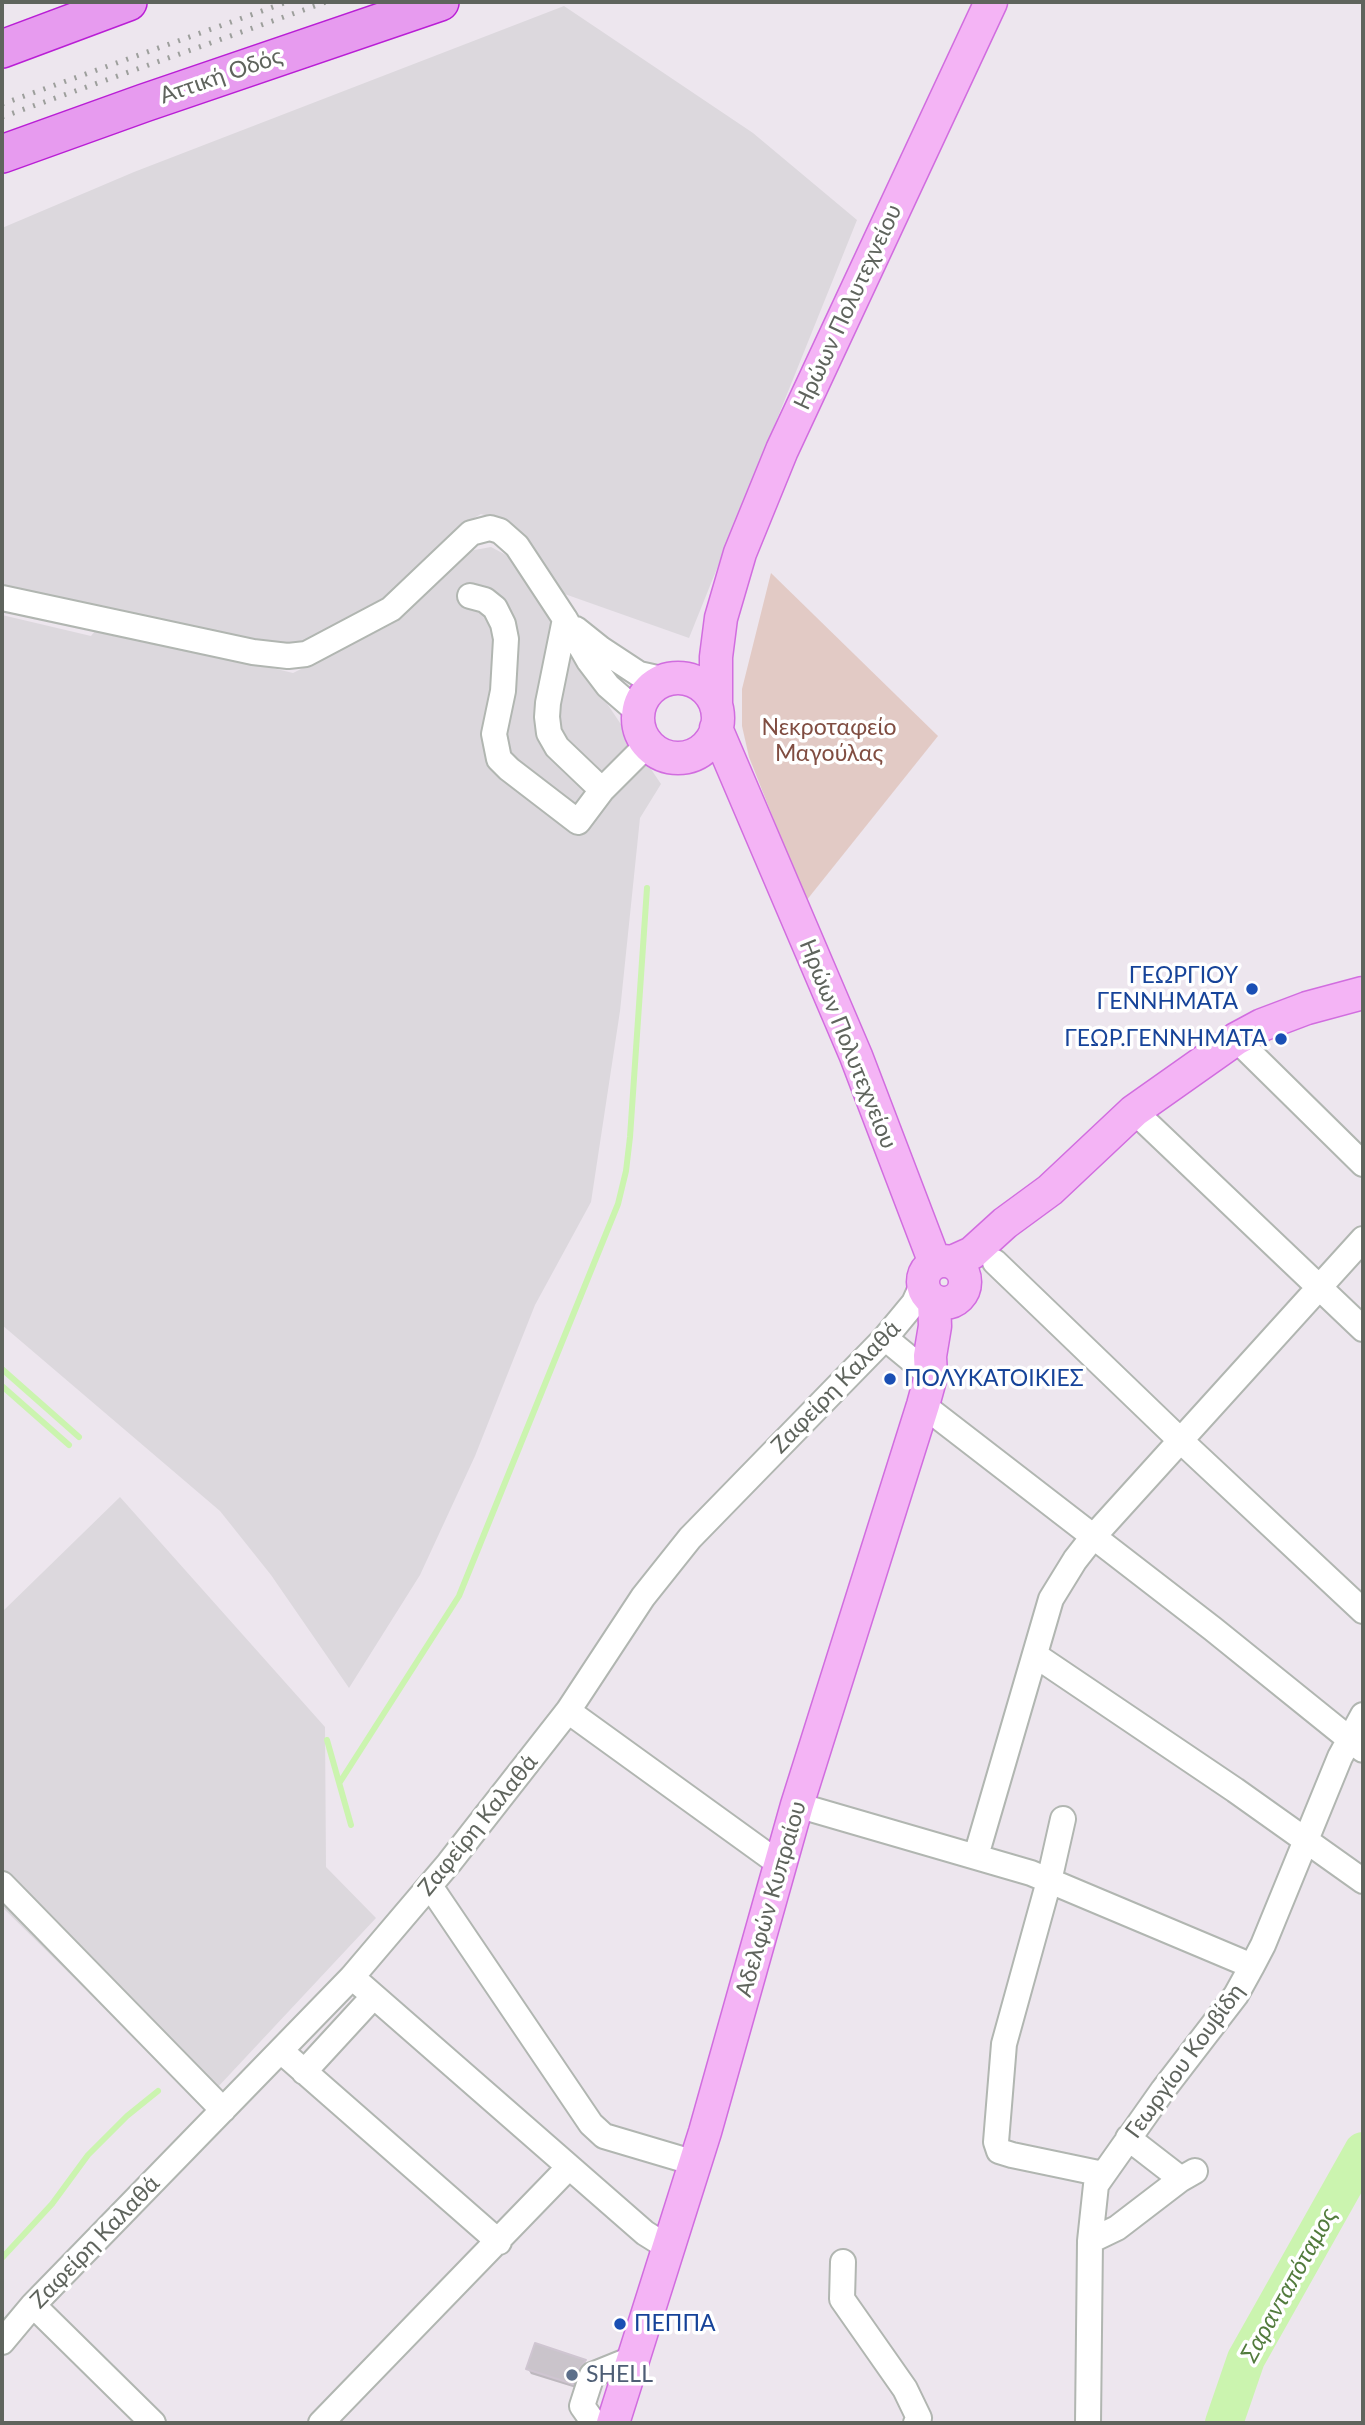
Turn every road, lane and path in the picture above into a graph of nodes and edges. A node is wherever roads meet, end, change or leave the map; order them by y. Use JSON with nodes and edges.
{"nodes":[{"id":1,"x":128,"y":2,"type":"edge"},
{"id":2,"x":440,"y":2,"type":"edge"},
{"id":3,"x":991,"y":2,"type":"edge"},
{"id":4,"x":2,"y":49,"type":"edge"},
{"id":5,"x":2,"y":154,"type":"edge"},
{"id":6,"x":470,"y":596,"type":"dead end"},
{"id":7,"x":2,"y":598,"type":"edge"},
{"id":8,"x":721,"y":618,"type":"junction"},
{"id":9,"x":565,"y":619,"type":"junction"},
{"id":10,"x":670,"y":679,"type":"junction"},
{"id":11,"x":638,"y":712,"type":"junction"},
{"id":12,"x":716,"y":717,"type":"junction"},
{"id":13,"x":648,"y":745,"type":"junction"},
{"id":14,"x":688,"y":757,"type":"junction"},
{"id":15,"x":602,"y":790,"type":"junction"},
{"id":16,"x":758,"y":826,"type":"junction"},
{"id":17,"x":1358,"y":1000,"type":"edge"},
{"id":18,"x":1236,"y":1039,"type":"junction"},
{"id":19,"x":1134,"y":1111,"type":"junction"},
{"id":20,"x":1363,"y":1164,"type":"edge"},
{"id":21,"x":1050,"y":1191,"type":"junction"},
{"id":22,"x":1363,"y":1238,"type":"edge"},
{"id":23,"x":995,"y":1262,"type":"junction"},
{"id":24,"x":945,"y":1282,"type":"junction"},
{"id":25,"x":1318,"y":1288,"type":"junction"},
{"id":26,"x":1363,"y":1329,"type":"edge"},
{"id":27,"x":885,"y":1338,"type":"junction"},
{"id":28,"x":927,"y":1390,"type":"junction"},
{"id":29,"x":1180,"y":1440,"type":"junction"},
{"id":30,"x":1093,"y":1536,"type":"junction"},
{"id":31,"x":1363,"y":1611,"type":"edge"},
{"id":32,"x":1035,"y":1655,"type":"junction"},
{"id":33,"x":568,"y":1710,"type":"junction"},
{"id":34,"x":1363,"y":1715,"type":"edge"},
{"id":35,"x":1356,"y":1743,"type":"edge"},
{"id":36,"x":797,"y":1805,"type":"junction"},
{"id":37,"x":1063,"y":1819,"type":"dead end"},
{"id":38,"x":1305,"y":1839,"type":"junction"},
{"id":39,"x":976,"y":1856,"type":"junction"},
{"id":40,"x":781,"y":1865,"type":"junction"},
{"id":41,"x":1048,"y":1881,"type":"junction"},
{"id":42,"x":1363,"y":1881,"type":"edge"},
{"id":43,"x":2,"y":1884,"type":"edge"},
{"id":44,"x":430,"y":1886,"type":"junction"},
{"id":45,"x":1252,"y":1966,"type":"junction"},
{"id":46,"x":352,"y":1977,"type":"junction"},
{"id":47,"x":373,"y":1997,"type":"junction"},
{"id":48,"x":281,"y":2051,"type":"junction"},
{"id":49,"x":304,"y":2072,"type":"junction"},
{"id":50,"x":223,"y":2110,"type":"junction"},
{"id":51,"x":1128,"y":2138,"type":"junction"},
{"id":52,"x":695,"y":2163,"type":"junction"},
{"id":53,"x":569,"y":2167,"type":"junction"},
{"id":54,"x":1103,"y":2174,"type":"junction"},
{"id":55,"x":1090,"y":2241,"type":"junction"},
{"id":56,"x":499,"y":2242,"type":"junction"},
{"id":57,"x":668,"y":2248,"type":"junction"},
{"id":58,"x":843,"y":2262,"type":"dead end"},
{"id":59,"x":33,"y":2305,"type":"junction"},
{"id":60,"x":2,"y":2342,"type":"edge"},
{"id":61,"x":634,"y":2358,"type":"junction"},
{"id":62,"x":153,"y":2423,"type":"edge"},
{"id":63,"x":321,"y":2423,"type":"edge"},
{"id":64,"x":594,"y":2423,"type":"edge"},
{"id":65,"x":613,"y":2423,"type":"edge"},
{"id":66,"x":916,"y":2423,"type":"edge"},
{"id":67,"x":1088,"y":2423,"type":"edge"}],
"edges":[{"from":1,"to":4,"type":"highway"},
{"from":2,"to":5,"type":"highway","name":"Αττική Οδός"},
{"from":3,"to":8,"type":"main road","name":"Ηρώων Πολυτεχνείου"},
{"from":6,"to":15,"type":"street"},
{"from":7,"to":9,"type":"street"},
{"from":8,"to":10,"type":"main road","name":"Ηρώων Πολυτεχνείου"},
{"from":8,"to":12,"type":"main road","name":"Ηρώων Πολυτεχνείου"},
{"from":9,"to":10,"type":"street"},
{"from":9,"to":11,"type":"street"},
{"from":9,"to":15,"type":"street"},
{"from":10,"to":11,"type":"main road"},
{"from":10,"to":12,"type":"main road"},
{"from":11,"to":13,"type":"main road"},
{"from":12,"to":14,"type":"main road"},
{"from":12,"to":16,"type":"main road","name":"Ηρώων Πολυτεχνείου"},
{"from":13,"to":14,"type":"main road"},
{"from":13,"to":15,"type":"street"},
{"from":14,"to":16,"type":"main road","name":"Ηρώων Πολυτεχνείου"},
{"from":16,"to":24,"type":"main road","name":"Ηρώων Πολυτεχνείου"},
{"from":17,"to":18,"type":"main road"},
{"from":18,"to":19,"type":"main road"},
{"from":18,"to":20,"type":"street"},
{"from":19,"to":21,"type":"main road"},
{"from":19,"to":25,"type":"street"},
{"from":21,"to":23,"type":"main road"},
{"from":21,"to":24,"type":"main road"},
{"from":22,"to":25,"type":"street"},
{"from":23,"to":24,"type":"main road"},
{"from":23,"to":29,"type":"street"},
{"from":24,"to":27,"type":"street","name":"Ζαφείρη Καλαθά"},
{"from":24,"to":28,"type":"main road","name":"Αδελφών Κυπραίου"},
{"from":25,"to":26,"type":"street"},
{"from":25,"to":29,"type":"street"},
{"from":27,"to":28,"type":"street"},
{"from":27,"to":33,"type":"street","name":"Ζαφείρη Καλαθά"},
{"from":28,"to":30,"type":"street"},
{"from":28,"to":36,"type":"main road","name":"Αδελφών Κυπραίου"},
{"from":29,"to":30,"type":"street"},
{"from":29,"to":31,"type":"street"},
{"from":30,"to":32,"type":"street"},
{"from":30,"to":35,"type":"street"},
{"from":32,"to":38,"type":"street"},
{"from":32,"to":39,"type":"street"},
{"from":33,"to":40,"type":"street"},
{"from":33,"to":44,"type":"street","name":"Ζαφείρη Καλαθά"},
{"from":34,"to":35,"type":"street","name":"Γεωργίου Κουβίδη"},
{"from":35,"to":38,"type":"street","name":"Γεωργίου Κουβίδη"},
{"from":36,"to":39,"type":"street"},
{"from":36,"to":40,"type":"main road","name":"Αδελφών Κυπραίου"},
{"from":37,"to":41,"type":"street"},
{"from":38,"to":42,"type":"street"},
{"from":38,"to":45,"type":"street","name":"Γεωργίου Κουβίδη"},
{"from":39,"to":41,"type":"street"},
{"from":40,"to":52,"type":"main road","name":"Αδελφών Κυπραίου"},
{"from":41,"to":45,"type":"street"},
{"from":41,"to":54,"type":"street"},
{"from":43,"to":50,"type":"street"},
{"from":44,"to":46,"type":"street","name":"Ζαφείρη Καλαθά"},
{"from":44,"to":52,"type":"street"},
{"from":45,"to":51,"type":"street","name":"Γεωργίου Κουβίδη"},
{"from":46,"to":47,"type":"street"},
{"from":46,"to":48,"type":"street","name":"Ζαφείρη Καλαθά"},
{"from":47,"to":49,"type":"street"},
{"from":47,"to":53,"type":"street"},
{"from":48,"to":49,"type":"street"},
{"from":48,"to":50,"type":"street","name":"Ζαφείρη Καλαθά"},
{"from":49,"to":56,"type":"street"},
{"from":50,"to":59,"type":"street","name":"Ζαφείρη Καλαθά"},
{"from":51,"to":54,"type":"street","name":"Γεωργίου Κουβίδη"},
{"from":51,"to":55,"type":"street"},
{"from":52,"to":57,"type":"main road","name":"Αδελφών Κυπραίου"},
{"from":53,"to":56,"type":"street"},
{"from":53,"to":57,"type":"street"},
{"from":54,"to":55,"type":"street","name":"Γεωργίου Κουβίδη"},
{"from":55,"to":67,"type":"street","name":"Γεωργίου Κουβίδη"},
{"from":56,"to":63,"type":"street"},
{"from":57,"to":61,"type":"main road","name":"Αδελφών Κυπραίου"},
{"from":58,"to":66,"type":"street"},
{"from":59,"to":60,"type":"street","name":"Ζαφείρη Καλαθά"},
{"from":59,"to":62,"type":"street"},
{"from":61,"to":64,"type":"street"},
{"from":61,"to":65,"type":"main road","name":"Αδελφών Κυπραίου"}]}
